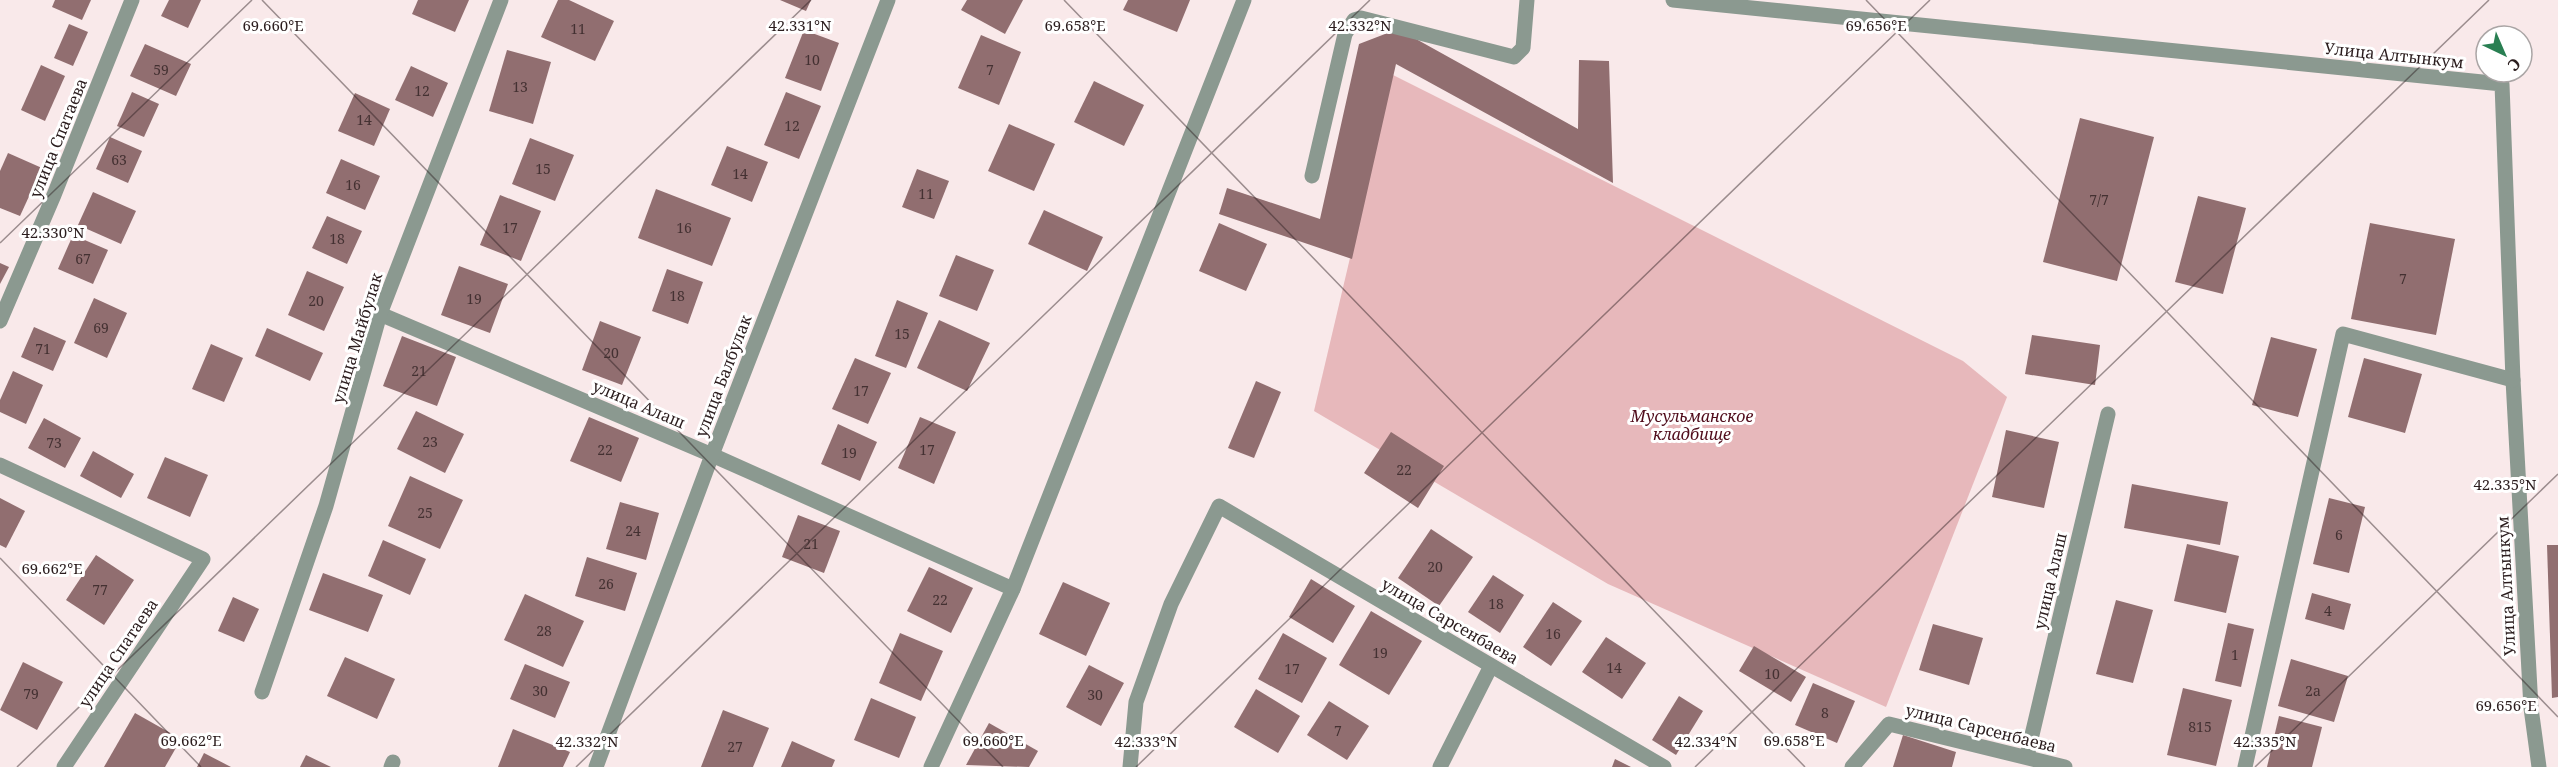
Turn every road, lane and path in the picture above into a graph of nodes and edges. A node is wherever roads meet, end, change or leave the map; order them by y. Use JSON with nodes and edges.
{"nodes":[{"id":1,"x":132,"y":0,"type":"edge"},
{"id":2,"x":501,"y":0,"type":"edge"},
{"id":3,"x":888,"y":0,"type":"edge"},
{"id":4,"x":1244,"y":0,"type":"edge"},
{"id":5,"x":1527,"y":0,"type":"edge"},
{"id":6,"x":1673,"y":0,"type":"edge"},
{"id":7,"x":1312,"y":176,"type":"dead end"},
{"id":8,"x":380,"y":314,"type":"junction"},
{"id":9,"x":0,"y":321,"type":"edge"},
{"id":10,"x":2513,"y":381,"type":"junction"},
{"id":11,"x":2108,"y":414,"type":"dead end"},
{"id":12,"x":712,"y":455,"type":"junction"},
{"id":13,"x":0,"y":465,"type":"edge"},
{"id":14,"x":1013,"y":589,"type":"junction"},
{"id":15,"x":1491,"y":666,"type":"junction"},
{"id":16,"x":262,"y":692,"type":"dead end"},
{"id":17,"x":2027,"y":756,"type":"junction"},
{"id":18,"x":64,"y":767,"type":"edge"},
{"id":19,"x":596,"y":767,"type":"edge"},
{"id":20,"x":931,"y":767,"type":"edge"},
{"id":21,"x":1130,"y":767,"type":"edge"},
{"id":22,"x":1440,"y":767,"type":"edge"},
{"id":23,"x":1664,"y":767,"type":"edge"},
{"id":24,"x":1852,"y":767,"type":"edge"},
{"id":25,"x":2064,"y":767,"type":"edge"},
{"id":26,"x":2245,"y":767,"type":"edge"},
{"id":27,"x":2539,"y":767,"type":"edge"}],
"edges":[{"from":1,"to":9,"type":"street","name":"улица Спатаева"},
{"from":2,"to":8,"type":"street","name":"улица Майбулак"},
{"from":3,"to":12,"type":"street","name":"улица Балбулак"},
{"from":4,"to":14,"type":"street"},
{"from":5,"to":7,"type":"street"},
{"from":6,"to":10,"type":"street","name":"Улица Алтынкум"},
{"from":8,"to":12,"type":"street","name":"улица Алаш"},
{"from":8,"to":16,"type":"street","name":"улица Майбулак"},
{"from":10,"to":26,"type":"street"},
{"from":10,"to":27,"type":"street","name":"Улица Алтынкум"},
{"from":11,"to":17,"type":"street","name":"улица Алаш"},
{"from":12,"to":14,"type":"street","name":"улица Алаш"},
{"from":12,"to":19,"type":"street","name":"улица Балбулак"},
{"from":13,"to":18,"type":"street","name":"улица Спатаева"},
{"from":14,"to":20,"type":"street"},
{"from":15,"to":21,"type":"street","name":"улица Сарсенбаева"},
{"from":15,"to":22,"type":"street"},
{"from":15,"to":23,"type":"street","name":"улица Сарсенбаева"},
{"from":17,"to":24,"type":"street","name":"улица Сарсенбаева"},
{"from":17,"to":25,"type":"street","name":"улица Сарсенбаева"}]}
